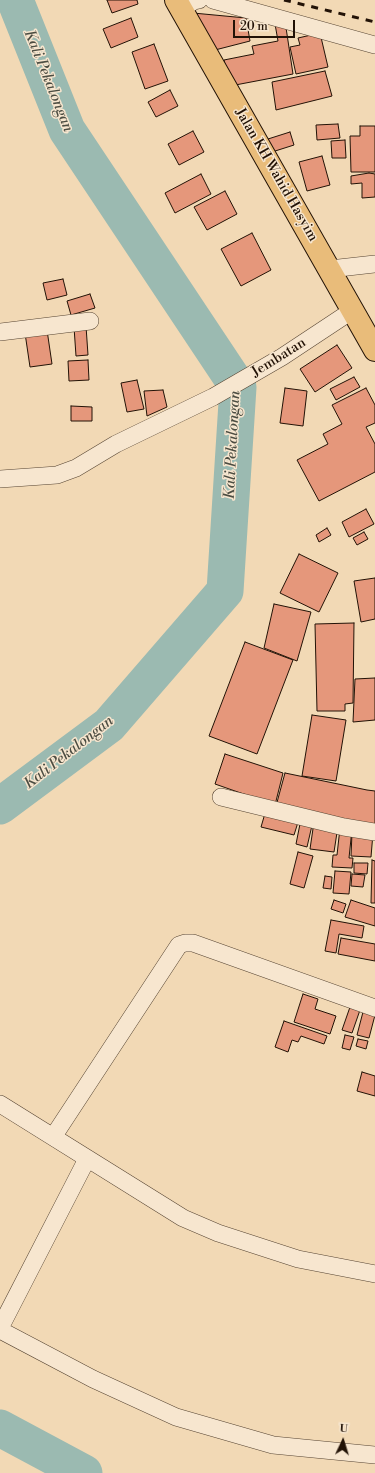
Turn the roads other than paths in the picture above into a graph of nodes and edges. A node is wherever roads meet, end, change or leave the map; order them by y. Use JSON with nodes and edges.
{"nodes":[{"id":1,"x":213,"y":0,"type":"edge"},
{"id":2,"x":185,"y":3,"type":"edge"},
{"id":3,"x":375,"y":45,"type":"edge"},
{"id":4,"x":375,"y":264,"type":"edge"},
{"id":5,"x":330,"y":269,"type":"junction"},
{"id":6,"x":353,"y":310,"type":"junction"},
{"id":7,"x":90,"y":321,"type":"dead end"},
{"id":8,"x":0,"y":332,"type":"edge"},
{"id":9,"x":375,"y":350,"type":"edge"},
{"id":10,"x":0,"y":479,"type":"edge"},
{"id":11,"x":221,"y":797,"type":"dead end"},
{"id":12,"x":375,"y":832,"type":"edge"},
{"id":13,"x":375,"y":1006,"type":"edge"},
{"id":14,"x":0,"y":1104,"type":"edge"},
{"id":15,"x":54,"y":1137,"type":"junction"},
{"id":16,"x":87,"y":1159,"type":"junction"},
{"id":17,"x":375,"y":1274,"type":"edge"},
{"id":18,"x":0,"y":1329,"type":"edge"},
{"id":19,"x":375,"y":1455,"type":"edge"}],
"edges":[{"from":1,"to":3,"type":"street"},
{"from":2,"to":5,"type":"main road","name":"Jalan KH Wahid Hasyim"},
{"from":4,"to":5,"type":"street"},
{"from":5,"to":6,"type":"main road","name":"Jalan KH Wahid Hasyim"},
{"from":6,"to":9,"type":"main road","name":"Jalan KH Wahid Hasyim"},
{"from":6,"to":10,"type":"street","name":"Jembatan"},
{"from":7,"to":8,"type":"street"},
{"from":11,"to":12,"type":"street"},
{"from":13,"to":15,"type":"street"},
{"from":14,"to":15,"type":"street"},
{"from":15,"to":16,"type":"street"},
{"from":16,"to":17,"type":"street"},
{"from":16,"to":18,"type":"street"},
{"from":18,"to":19,"type":"street"}]}
